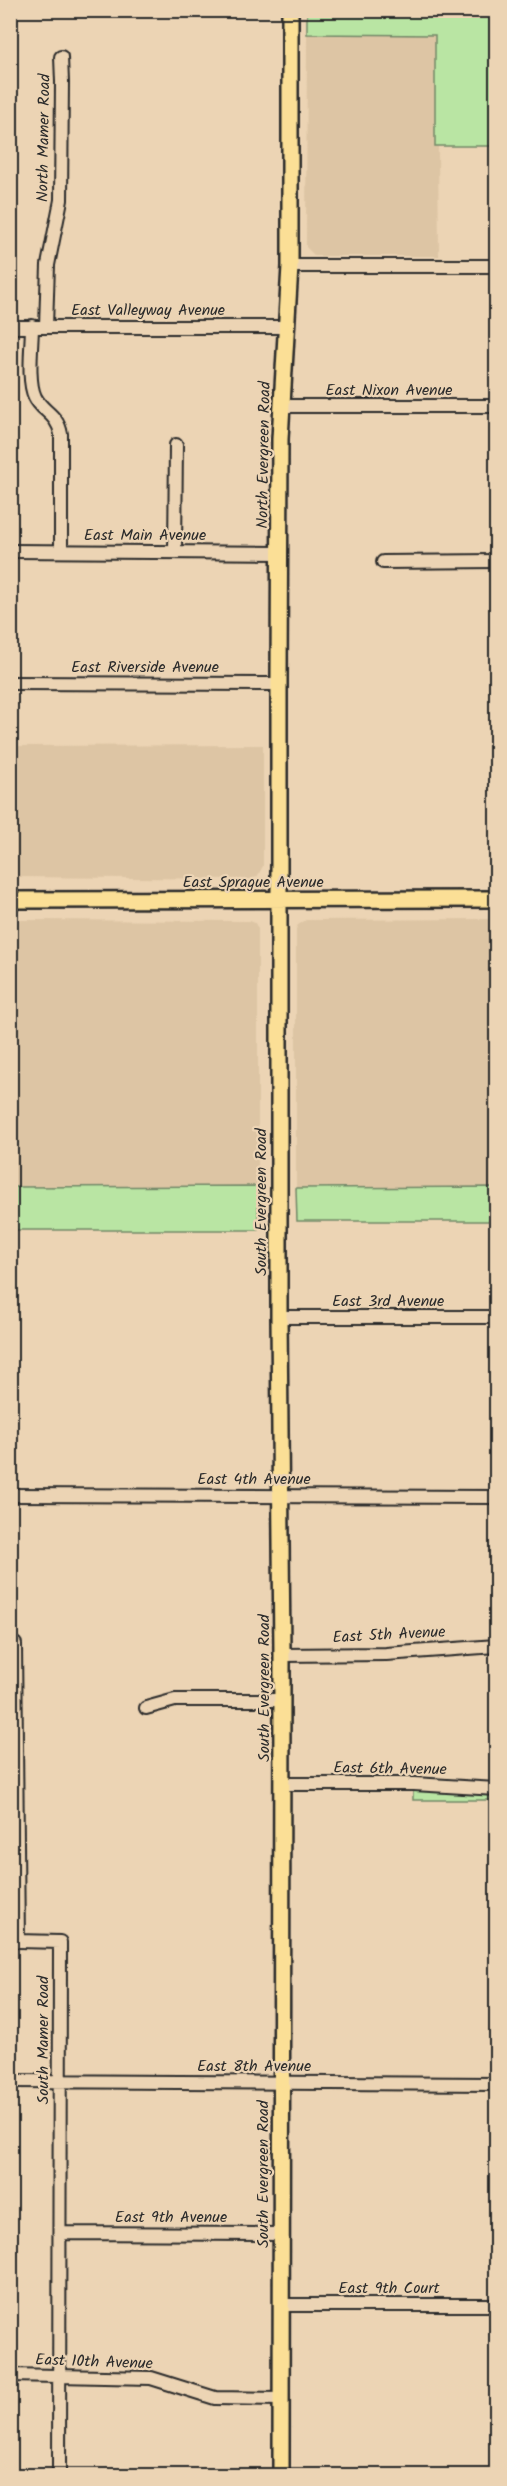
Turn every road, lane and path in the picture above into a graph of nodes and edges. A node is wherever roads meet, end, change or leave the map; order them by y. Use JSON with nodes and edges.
{"nodes":[{"id":1,"x":290,"y":10,"type":"edge"},
{"id":2,"x":60,"y":57,"type":"dead end"},
{"id":3,"x":290,"y":266,"type":"junction"},
{"id":4,"x":496,"y":266,"type":"edge"},
{"id":5,"x":32,"y":326,"type":"junction"},
{"id":6,"x":46,"y":326,"type":"junction"},
{"id":7,"x":10,"y":327,"type":"edge"},
{"id":8,"x":286,"y":327,"type":"junction"},
{"id":9,"x":281,"y":406,"type":"junction"},
{"id":10,"x":496,"y":406,"type":"edge"},
{"id":11,"x":176,"y":445,"type":"dead end"},
{"id":12,"x":10,"y":551,"type":"edge"},
{"id":13,"x":61,"y":551,"type":"junction"},
{"id":14,"x":175,"y":552,"type":"junction"},
{"id":15,"x":280,"y":553,"type":"junction"},
{"id":16,"x":496,"y":561,"type":"edge"},
{"id":17,"x":383,"y":562,"type":"dead end"},
{"id":18,"x":10,"y":683,"type":"edge"},
{"id":19,"x":279,"y":684,"type":"junction"},
{"id":20,"x":496,"y":899,"type":"edge"},
{"id":21,"x":10,"y":900,"type":"edge"},
{"id":22,"x":279,"y":900,"type":"junction"},
{"id":23,"x":279,"y":1317,"type":"junction"},
{"id":24,"x":496,"y":1317,"type":"edge"},
{"id":25,"x":10,"y":1495,"type":"edge"},
{"id":26,"x":280,"y":1496,"type":"junction"},
{"id":27,"x":496,"y":1497,"type":"edge"},
{"id":28,"x":13,"y":1644,"type":"edge"},
{"id":29,"x":496,"y":1646,"type":"edge"},
{"id":30,"x":282,"y":1655,"type":"junction"},
{"id":31,"x":282,"y":1700,"type":"junction"},
{"id":32,"x":146,"y":1708,"type":"dead end"},
{"id":33,"x":282,"y":1784,"type":"junction"},
{"id":34,"x":14,"y":1788,"type":"edge"},
{"id":35,"x":496,"y":1790,"type":"edge"},
{"id":36,"x":14,"y":1941,"type":"edge"},
{"id":37,"x":10,"y":2081,"type":"edge"},
{"id":38,"x":59,"y":2081,"type":"junction"},
{"id":39,"x":282,"y":2083,"type":"junction"},
{"id":40,"x":496,"y":2084,"type":"edge"},
{"id":41,"x":61,"y":2233,"type":"junction"},
{"id":42,"x":280,"y":2234,"type":"junction"},
{"id":43,"x":281,"y":2305,"type":"junction"},
{"id":44,"x":496,"y":2305,"type":"edge"},
{"id":45,"x":10,"y":2375,"type":"edge"},
{"id":46,"x":60,"y":2377,"type":"junction"},
{"id":47,"x":281,"y":2399,"type":"junction"},
{"id":48,"x":59,"y":2475,"type":"edge"},
{"id":49,"x":281,"y":2475,"type":"edge"}],
"edges":[{"from":1,"to":3,"type":"main road","name":"North Evergreen Road"},
{"from":2,"to":6,"type":"street","name":"North Mamer Road"},
{"from":3,"to":4,"type":"street"},
{"from":3,"to":8,"type":"main road","name":"North Evergreen Road"},
{"from":5,"to":6,"type":"street","name":"East Valleyway Avenue"},
{"from":5,"to":7,"type":"street","name":"East Valleyway Avenue"},
{"from":5,"to":13,"type":"street"},
{"from":6,"to":8,"type":"street","name":"East Valleyway Avenue"},
{"from":8,"to":9,"type":"main road","name":"North Evergreen Road"},
{"from":9,"to":10,"type":"street","name":"East Nixon Avenue"},
{"from":9,"to":15,"type":"main road","name":"North Evergreen Road"},
{"from":11,"to":14,"type":"street"},
{"from":12,"to":13,"type":"street","name":"East Main Avenue"},
{"from":13,"to":14,"type":"street","name":"East Main Avenue"},
{"from":14,"to":15,"type":"street","name":"East Main Avenue"},
{"from":15,"to":19,"type":"main road","name":"North Evergreen Road"},
{"from":16,"to":17,"type":"street"},
{"from":18,"to":19,"type":"street","name":"East Riverside Avenue"},
{"from":19,"to":22,"type":"main road","name":"North Evergreen Road"},
{"from":20,"to":22,"type":"main road","name":"East Sprague Avenue"},
{"from":21,"to":22,"type":"main road","name":"East Sprague Avenue"},
{"from":22,"to":23,"type":"main road","name":"South Evergreen Road"},
{"from":23,"to":24,"type":"street","name":"East 3rd Avenue"},
{"from":23,"to":26,"type":"main road","name":"South Evergreen Road"},
{"from":25,"to":26,"type":"street","name":"East 4th Avenue"},
{"from":26,"to":27,"type":"street","name":"East 4th Avenue"},
{"from":26,"to":30,"type":"main road","name":"South Evergreen Road"},
{"from":28,"to":34,"type":"street","name":"South Mamer Road"},
{"from":29,"to":30,"type":"street","name":"East 5th Avenue"},
{"from":30,"to":31,"type":"main road","name":"South Evergreen Road"},
{"from":31,"to":32,"type":"street"},
{"from":31,"to":33,"type":"main road","name":"South Evergreen Road"},
{"from":33,"to":35,"type":"street","name":"East 6th Avenue"},
{"from":33,"to":39,"type":"main road","name":"South Evergreen Road"},
{"from":34,"to":36,"type":"street","name":"South Mamer Road"},
{"from":36,"to":38,"type":"street","name":"South Mamer Road"},
{"from":37,"to":38,"type":"street","name":"East 8th Avenue"},
{"from":38,"to":39,"type":"street","name":"East 8th Avenue"},
{"from":38,"to":41,"type":"street","name":"South Mamer Road"},
{"from":39,"to":40,"type":"street","name":"East 8th Avenue"},
{"from":39,"to":42,"type":"main road","name":"South Evergreen Road"},
{"from":41,"to":42,"type":"street","name":"East 9th Avenue"},
{"from":41,"to":46,"type":"street","name":"South Mamer Road"},
{"from":42,"to":43,"type":"main road","name":"South Evergreen Road"},
{"from":43,"to":44,"type":"street","name":"East 9th Court"},
{"from":43,"to":47,"type":"main road","name":"South Evergreen Road"},
{"from":45,"to":46,"type":"street","name":"East 10th Avenue"},
{"from":46,"to":47,"type":"street","name":"East 10th Avenue"},
{"from":46,"to":48,"type":"street","name":"South Mamer Road"},
{"from":47,"to":49,"type":"main road","name":"South Evergreen Road"}]}
